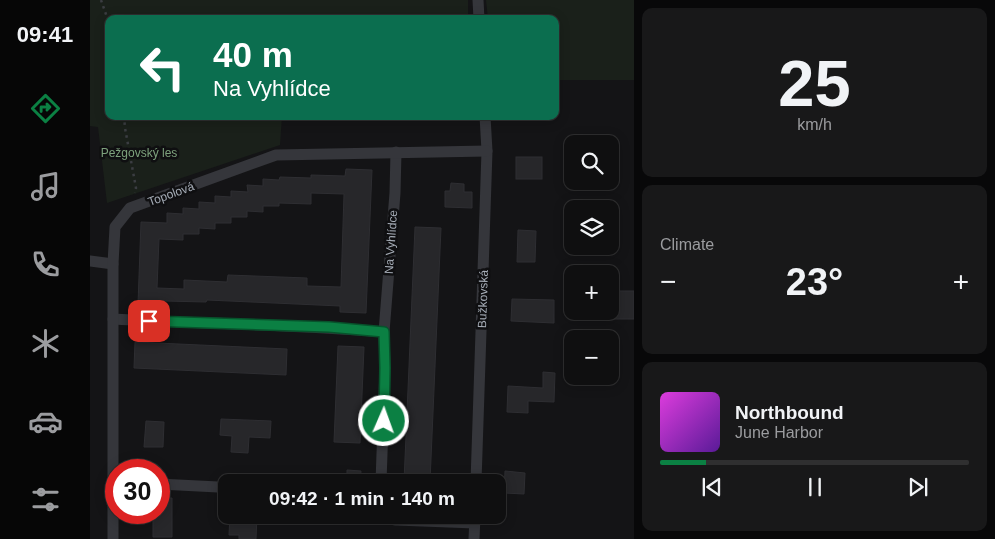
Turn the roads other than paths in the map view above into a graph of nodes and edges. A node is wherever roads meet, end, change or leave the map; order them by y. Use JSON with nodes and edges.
{"nodes":[{"id":1,"x":478,"y":0,"type":"edge"},
{"id":2,"x":479,"y":15,"type":"edge"},
{"id":3,"x":485,"y":120,"type":"edge"},
{"id":4,"x":487,"y":150,"type":"junction"},
{"id":5,"x":396,"y":152,"type":"junction"},
{"id":6,"x":90,"y":261,"type":"edge"},
{"id":7,"x":113,"y":264,"type":"junction"},
{"id":8,"x":113,"y":319,"type":"junction"},
{"id":9,"x":384,"y":332,"type":"junction"},
{"id":10,"x":115,"y":459,"type":"edge"},
{"id":11,"x":382,"y":474,"type":"edge"},
{"id":12,"x":476,"y":474,"type":"edge"},
{"id":13,"x":170,"y":485,"type":"edge"},
{"id":14,"x":218,"y":488,"type":"dead end"},
{"id":15,"x":114,"y":524,"type":"edge"},
{"id":16,"x":475,"y":524,"type":"edge"},
{"id":17,"x":113,"y":539,"type":"edge"},
{"id":18,"x":474,"y":539,"type":"edge"}],
"edges":[{"from":1,"to":2,"type":"street"},
{"from":3,"to":4,"type":"street","name":"Bužkovská"},
{"from":4,"to":5,"type":"street","name":"Topolová"},
{"from":4,"to":12,"type":"street","name":"Bužkovská"},
{"from":5,"to":7,"type":"street","name":"Topolová"},
{"from":5,"to":9,"type":"street","name":"Na Vyhlídce"},
{"from":6,"to":7,"type":"street"},
{"from":7,"to":8,"type":"street"},
{"from":8,"to":9,"type":"street"},
{"from":8,"to":10,"type":"street"},
{"from":9,"to":11,"type":"street","name":"Na Vyhlídce"},
{"from":13,"to":14,"type":"street"},
{"from":15,"to":17,"type":"street"},
{"from":16,"to":18,"type":"street"}]}
